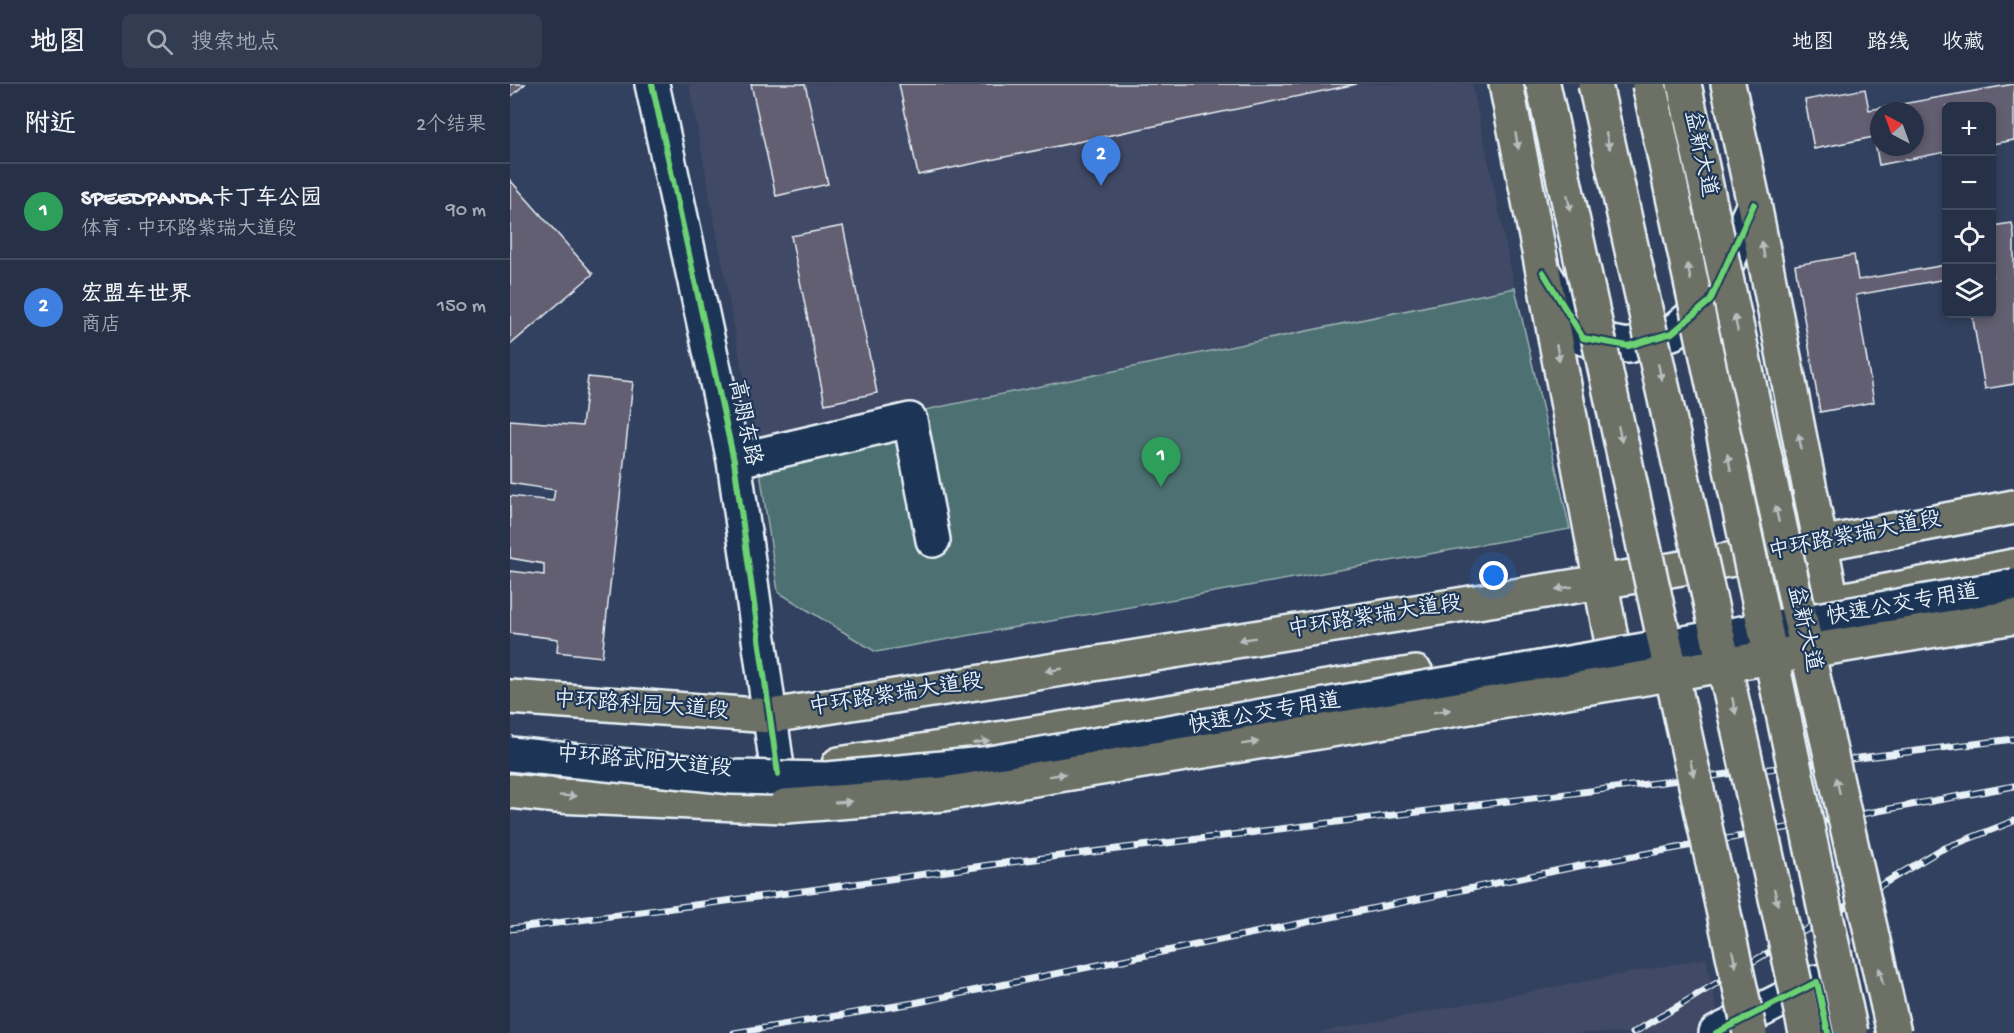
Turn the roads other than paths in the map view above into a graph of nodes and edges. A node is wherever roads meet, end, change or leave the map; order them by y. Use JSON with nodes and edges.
{"nodes":[{"id":1,"x":652,"y":84,"type":"edge"},
{"id":2,"x":1506,"y":84,"type":"edge"},
{"id":3,"x":1543,"y":84,"type":"edge"},
{"id":4,"x":1595,"y":84,"type":"edge"},
{"id":5,"x":1649,"y":84,"type":"edge"},
{"id":6,"x":1684,"y":84,"type":"edge"},
{"id":7,"x":1728,"y":84,"type":"edge"},
{"id":8,"x":1754,"y":204,"type":"junction"},
{"id":9,"x":1543,"y":272,"type":"junction"},
{"id":10,"x":734,"y":461,"type":"junction"},
{"id":11,"x":2014,"y":507,"type":"edge"},
{"id":12,"x":933,"y":540,"type":"dead end"},
{"id":13,"x":1820,"y":544,"type":"junction"},
{"id":14,"x":2014,"y":566,"type":"edge"},
{"id":15,"x":1601,"y":582,"type":"junction"},
{"id":16,"x":2014,"y":586,"type":"edge"},
{"id":17,"x":1832,"y":602,"type":"junction"},
{"id":18,"x":2014,"y":616,"type":"edge"},
{"id":19,"x":1612,"y":643,"type":"junction"},
{"id":20,"x":510,"y":697,"type":"edge"},
{"id":21,"x":771,"y":716,"type":"junction"},
{"id":22,"x":510,"y":753,"type":"edge"},
{"id":23,"x":778,"y":774,"type":"junction"},
{"id":24,"x":510,"y":791,"type":"edge"},
{"id":25,"x":1716,"y":1033,"type":"edge"},
{"id":26,"x":1750,"y":1033,"type":"edge"},
{"id":27,"x":1806,"y":1033,"type":"edge"},
{"id":28,"x":1828,"y":1033,"type":"edge"},
{"id":29,"x":1851,"y":1033,"type":"edge"},
{"id":30,"x":1894,"y":1033,"type":"edge"}],
"edges":[{"from":1,"to":10,"type":"street","name":"高朋东路"},
{"from":2,"to":9,"type":"main road","one_way":true},
{"from":3,"to":26,"type":"main road","one_way":true,"bridge":true},
{"from":4,"to":27,"type":"main road","one_way":true,"bridge":true},
{"from":29,"to":5,"type":"main road","one_way":true,"bridge":true},
{"from":30,"to":6,"type":"main road","name":"益新大道","one_way":true,"bridge":true},
{"from":7,"to":8,"type":"main road"},
{"from":8,"to":9,"type":"street"},
{"from":13,"to":8,"type":"main road","one_way":true},
{"from":9,"to":15,"type":"main road","one_way":true},
{"from":10,"to":12,"type":"street"},
{"from":10,"to":21,"type":"street","name":"高朋东路"},
{"from":11,"to":13,"type":"main road","name":"中环路紫瑞大道段"},
{"from":13,"to":15,"type":"main road","name":"中环路紫瑞大道段"},
{"from":13,"to":17,"type":"main road"},
{"from":14,"to":17,"type":"main road"},
{"from":15,"to":19,"type":"main road"},
{"from":15,"to":21,"type":"main road","name":"中环路紫瑞大道段","one_way":true},
{"from":16,"to":22,"type":"street","name":"快速公交专用道","bridge":true},
{"from":17,"to":19,"type":"main road"},
{"from":24,"to":18,"type":"main road","one_way":true,"bridge":true},
{"from":23,"to":19,"type":"main road","one_way":true},
{"from":20,"to":21,"type":"main road","name":"中环路科园大道段"},
{"from":21,"to":23,"type":"street","name":"高朋东路"},
{"from":22,"to":23,"type":"main road","name":"中环路武阳大道段"},
{"from":25,"to":28,"type":"street"}]}
